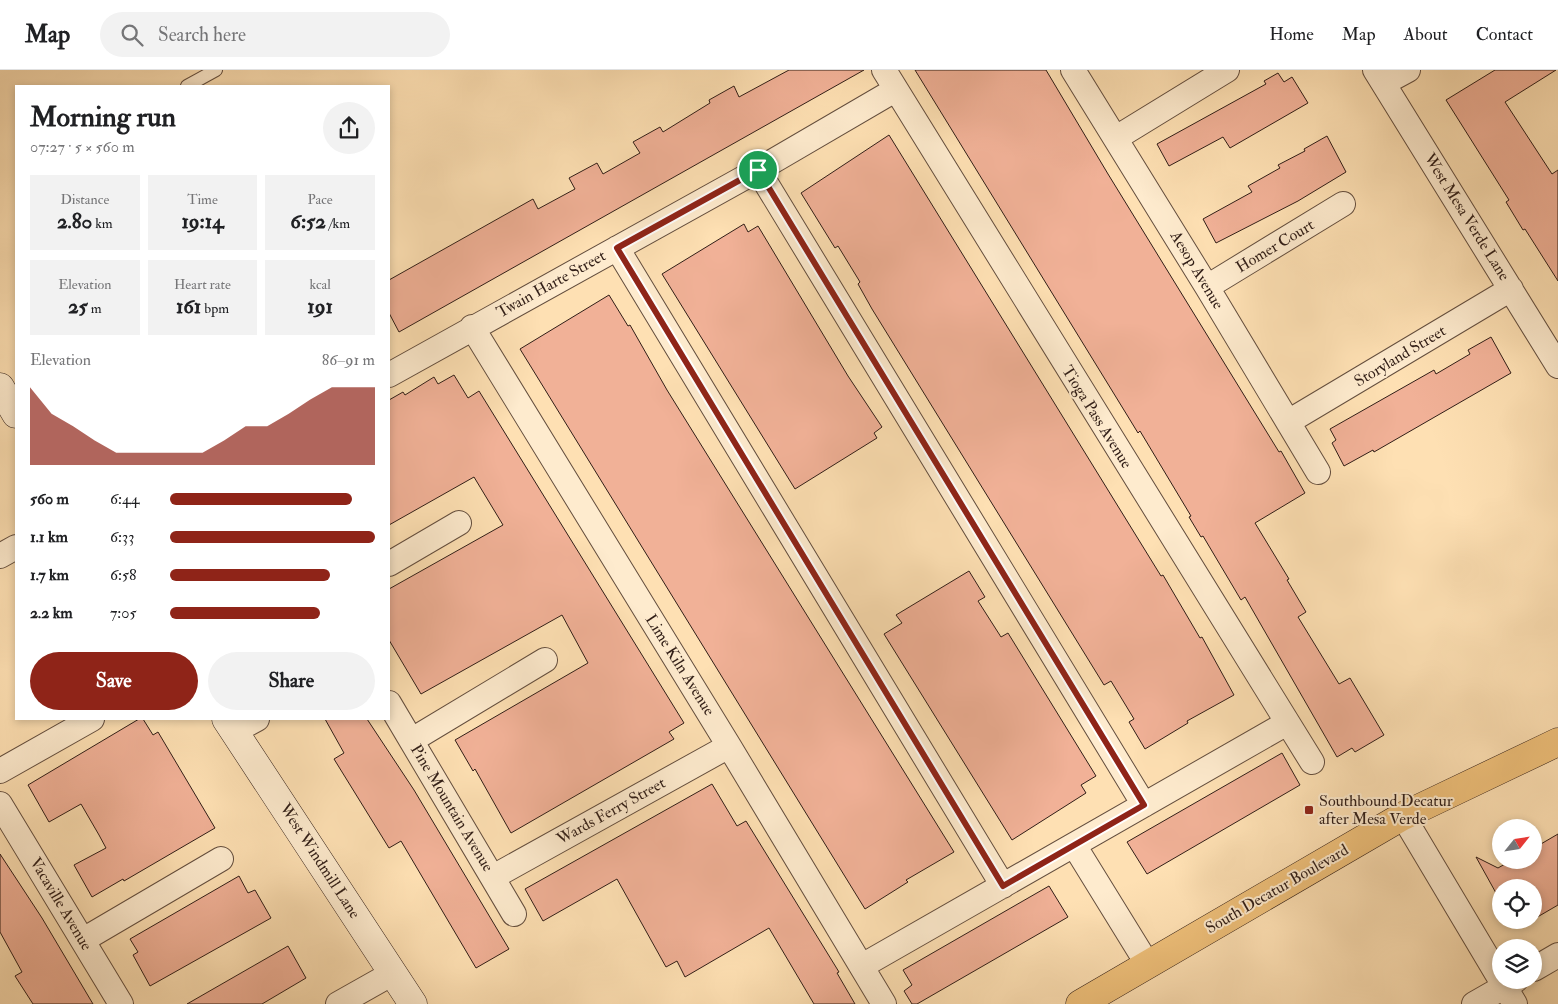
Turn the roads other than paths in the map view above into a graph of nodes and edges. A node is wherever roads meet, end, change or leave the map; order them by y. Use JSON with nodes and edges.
{"nodes":[{"id":1,"x":216,"y":70,"type":"edge"},
{"id":2,"x":1073,"y":70,"type":"edge"},
{"id":3,"x":1227,"y":70,"type":"edge"},
{"id":4,"x":1408,"y":70,"type":"edge"},
{"id":5,"x":1379,"y":77,"type":"edge"},
{"id":6,"x":890,"y":80,"type":"edge"},
{"id":7,"x":189,"y":85,"type":"edge"},
{"id":8,"x":1116,"y":138,"type":"junction"},
{"id":9,"x":758,"y":170,"type":"junction"},
{"id":10,"x":1343,"y":204,"type":"dead end"},
{"id":11,"x":617,"y":248,"type":"junction"},
{"id":12,"x":1207,"y":287,"type":"junction"},
{"id":13,"x":1512,"y":290,"type":"junction"},
{"id":14,"x":472,"y":327,"type":"junction"},
{"id":15,"x":1558,"y":366,"type":"edge"},
{"id":16,"x":390,"y":374,"type":"edge"},
{"id":17,"x":0,"y":387,"type":"edge"},
{"id":18,"x":15,"y":412,"type":"edge"},
{"id":19,"x":1288,"y":422,"type":"junction"},
{"id":20,"x":1318,"y":472,"type":"dead end"},
{"id":21,"x":459,"y":523,"type":"dead end"},
{"id":22,"x":15,"y":548,"type":"edge"},
{"id":23,"x":0,"y":556,"type":"edge"},
{"id":24,"x":390,"y":563,"type":"edge"},
{"id":25,"x":545,"y":660,"type":"dead end"},
{"id":26,"x":390,"y":705,"type":"edge"},
{"id":27,"x":90,"y":720,"type":"edge"},
{"id":28,"x":239,"y":723,"type":"edge"},
{"id":29,"x":1287,"y":723,"type":"junction"},
{"id":30,"x":412,"y":740,"type":"junction"},
{"id":31,"x":1558,"y":742,"type":"edge"},
{"id":32,"x":729,"y":746,"type":"junction"},
{"id":33,"x":1312,"y":762,"type":"dead end"},
{"id":34,"x":0,"y":771,"type":"edge"},
{"id":35,"x":0,"y":804,"type":"edge"},
{"id":36,"x":1144,"y":805,"type":"junction"},
{"id":37,"x":1403,"y":816,"type":"junction"},
{"id":38,"x":1074,"y":845,"type":"junction"},
{"id":39,"x":221,"y":860,"type":"dead end"},
{"id":40,"x":493,"y":877,"type":"junction"},
{"id":41,"x":1003,"y":886,"type":"junction"},
{"id":42,"x":514,"y":914,"type":"dead end"},
{"id":43,"x":82,"y":940,"type":"junction"},
{"id":44,"x":1558,"y":955,"type":"edge"},
{"id":45,"x":1148,"y":964,"type":"junction"},
{"id":46,"x":1542,"y":964,"type":"edge"},
{"id":47,"x":862,"y":966,"type":"junction"},
{"id":48,"x":393,"y":972,"type":"junction"},
{"id":49,"x":1512,"y":990,"type":"edge"},
{"id":50,"x":122,"y":1004,"type":"edge"},
{"id":51,"x":338,"y":1004,"type":"edge"},
{"id":52,"x":413,"y":1004,"type":"edge"},
{"id":53,"x":884,"y":1004,"type":"edge"},
{"id":54,"x":1080,"y":1004,"type":"edge"},
{"id":55,"x":1474,"y":1004,"type":"edge"}],
"edges":[{"from":1,"to":7,"type":"lane"},
{"from":2,"to":8,"type":"street","name":"Aesop Avenue"},
{"from":3,"to":8,"type":"street"},
{"from":4,"to":5,"type":"street"},
{"from":5,"to":13,"type":"street","name":"West Mesa Verde Lane"},
{"from":6,"to":9,"type":"street","name":"Twain Harte Street"},
{"from":6,"to":29,"type":"street","name":"Tioga Pass Avenue"},
{"from":8,"to":12,"type":"street","name":"Aesop Avenue"},
{"from":9,"to":11,"type":"street","name":"Twain Harte Street"},
{"from":9,"to":36,"type":"street"},
{"from":10,"to":12,"type":"street","name":"Homer Court"},
{"from":11,"to":14,"type":"street","name":"Twain Harte Street"},
{"from":11,"to":41,"type":"street"},
{"from":12,"to":19,"type":"street","name":"Aesop Avenue"},
{"from":13,"to":15,"type":"street","name":"West Mesa Verde Lane"},
{"from":13,"to":19,"type":"street","name":"Storyland Street"},
{"from":14,"to":16,"type":"street","name":"Twain Harte Street"},
{"from":14,"to":32,"type":"street","name":"Lime Kiln Avenue"},
{"from":17,"to":18,"type":"street"},
{"from":19,"to":20,"type":"street","name":"Aesop Avenue"},
{"from":21,"to":24,"type":"street"},
{"from":22,"to":23,"type":"street"},
{"from":25,"to":30,"type":"street"},
{"from":26,"to":30,"type":"street","name":"Pine Mountain Avenue"},
{"from":27,"to":34,"type":"street"},
{"from":28,"to":48,"type":"street","name":"West Windmill Lane"},
{"from":29,"to":33,"type":"street","name":"Tioga Pass Avenue"},
{"from":29,"to":36,"type":"street"},
{"from":30,"to":40,"type":"street","name":"Pine Mountain Avenue"},
{"from":31,"to":37,"type":"main road","name":"South Decatur Boulevard"},
{"from":32,"to":40,"type":"street","name":"Wards Ferry Street"},
{"from":32,"to":47,"type":"street","name":"Lime Kiln Avenue"},
{"from":35,"to":43,"type":"street","name":"Vacaville Avenue"},
{"from":36,"to":38,"type":"street"},
{"from":37,"to":45,"type":"main road","name":"South Decatur Boulevard"},
{"from":37,"to":49,"type":"street"},
{"from":38,"to":41,"type":"street"},
{"from":38,"to":45,"type":"street"},
{"from":39,"to":43,"type":"street"},
{"from":40,"to":42,"type":"street","name":"Pine Mountain Avenue"},
{"from":41,"to":47,"type":"street"},
{"from":43,"to":50,"type":"street","name":"Vacaville Avenue"},
{"from":44,"to":46,"type":"street"},
{"from":45,"to":54,"type":"main road","name":"South Decatur Boulevard"},
{"from":47,"to":53,"type":"street","name":"Lime Kiln Avenue"},
{"from":48,"to":51,"type":"street"},
{"from":48,"to":52,"type":"street","name":"West Windmill Lane"},
{"from":49,"to":55,"type":"street"}]}
